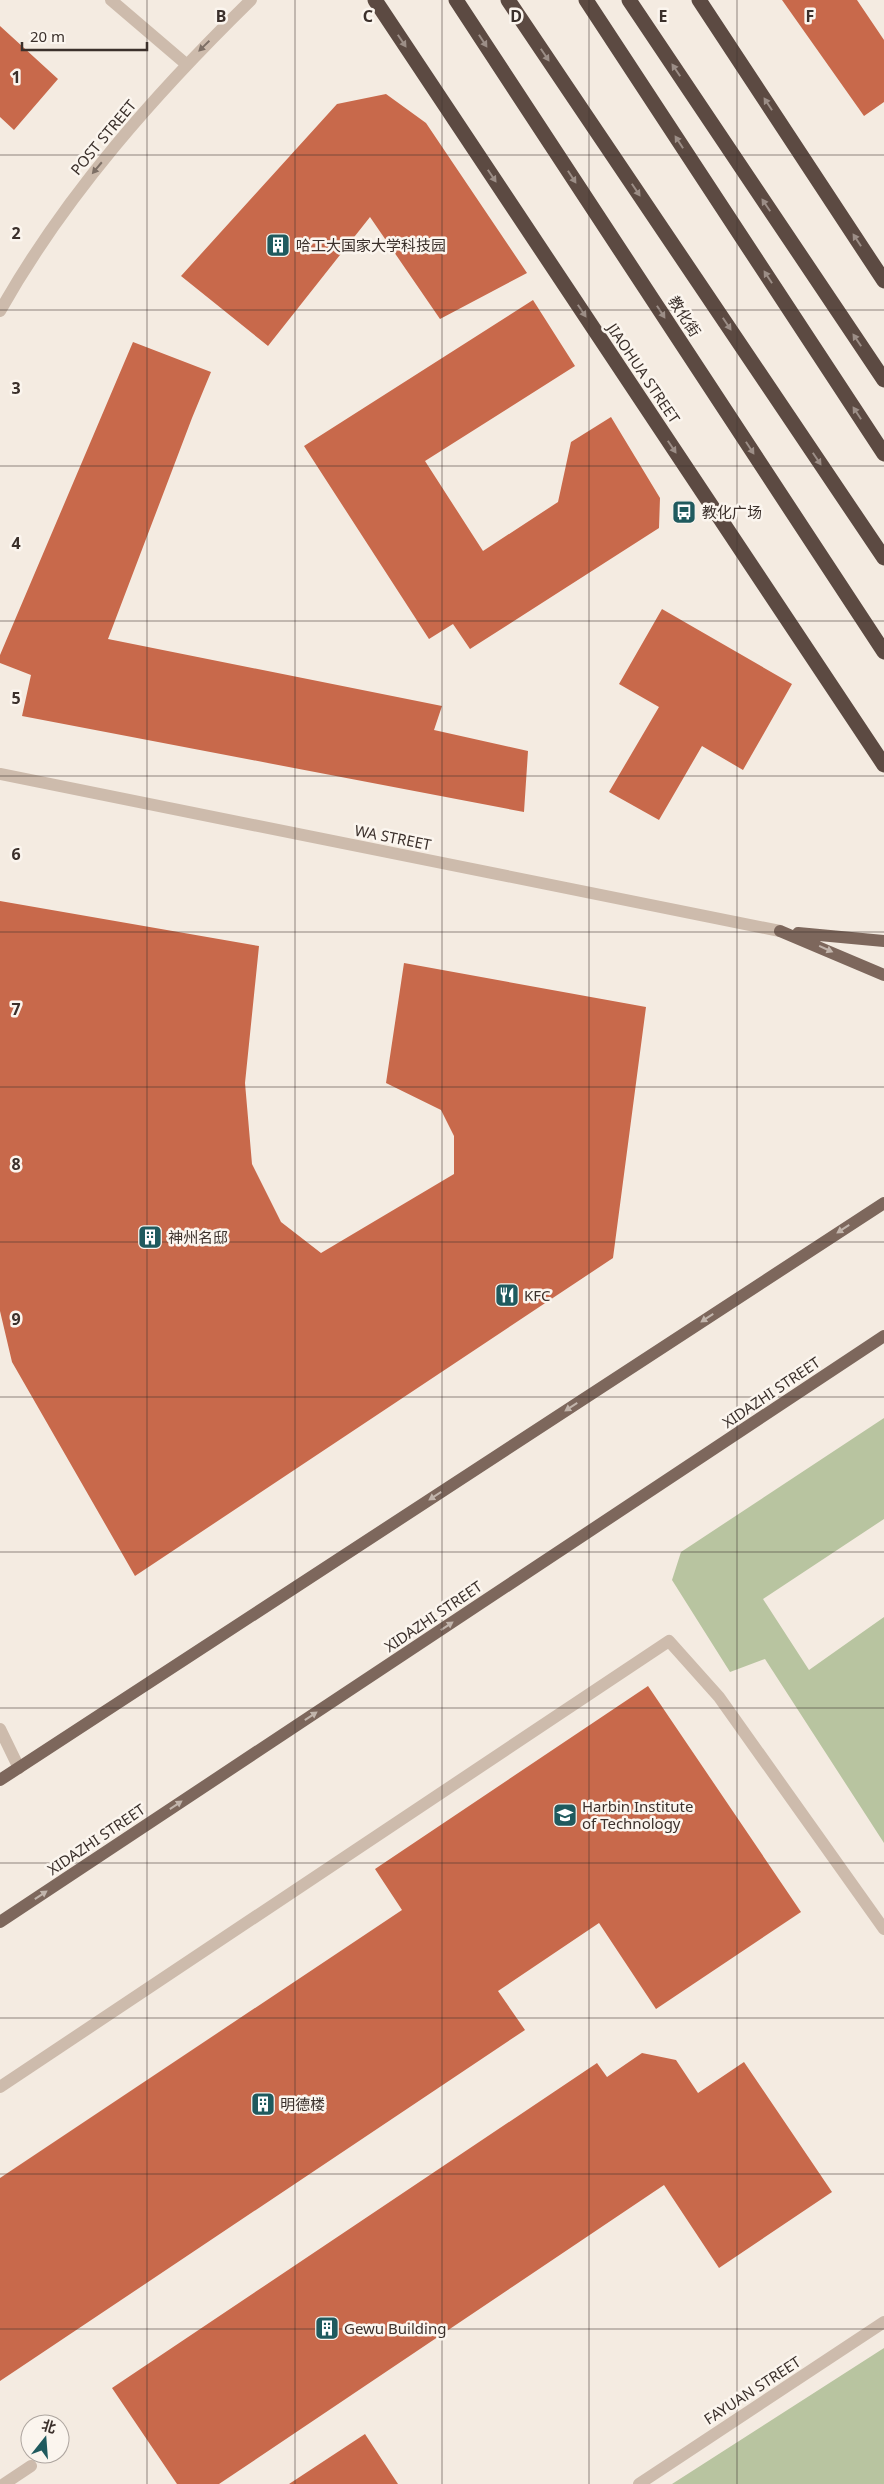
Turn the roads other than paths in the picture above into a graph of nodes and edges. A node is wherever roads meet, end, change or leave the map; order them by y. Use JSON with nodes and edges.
{"nodes":[{"id":1,"x":111,"y":0,"type":"edge"},
{"id":2,"x":251,"y":0,"type":"edge"},
{"id":3,"x":376,"y":0,"type":"edge"},
{"id":4,"x":456,"y":0,"type":"edge"},
{"id":5,"x":508,"y":0,"type":"edge"},
{"id":6,"x":586,"y":0,"type":"edge"},
{"id":7,"x":629,"y":0,"type":"edge"},
{"id":8,"x":699,"y":0,"type":"edge"},
{"id":9,"x":186,"y":64,"type":"junction"},
{"id":10,"x":884,"y":280,"type":"edge"},
{"id":11,"x":0,"y":311,"type":"edge"},
{"id":12,"x":884,"y":380,"type":"edge"},
{"id":13,"x":884,"y":454,"type":"edge"},
{"id":14,"x":884,"y":558,"type":"edge"},
{"id":15,"x":884,"y":652,"type":"edge"},
{"id":16,"x":884,"y":765,"type":"edge"},
{"id":17,"x":0,"y":774,"type":"edge"},
{"id":18,"x":780,"y":931,"type":"junction"},
{"id":19,"x":884,"y":941,"type":"edge"},
{"id":20,"x":884,"y":975,"type":"edge"},
{"id":21,"x":884,"y":1203,"type":"edge"},
{"id":22,"x":884,"y":1336,"type":"edge"},
{"id":23,"x":0,"y":1729,"type":"edge"},
{"id":24,"x":19,"y":1768,"type":"junction"},
{"id":25,"x":0,"y":1780,"type":"edge"},
{"id":26,"x":0,"y":1922,"type":"edge"},
{"id":27,"x":884,"y":1930,"type":"edge"},
{"id":28,"x":0,"y":2087,"type":"edge"},
{"id":29,"x":884,"y":2322,"type":"edge"},
{"id":30,"x":30,"y":2466,"type":"dead end"},
{"id":31,"x":4,"y":2484,"type":"edge"},
{"id":32,"x":638,"y":2484,"type":"edge"}],
"edges":[{"from":1,"to":9,"type":"street"},
{"from":2,"to":9,"type":"street","name":"POST STREET","one_way":true},
{"from":3,"to":16,"type":"highway","name":"JIAOHUA STREET","one_way":true},
{"from":4,"to":15,"type":"highway","name":"教化街","one_way":true},
{"from":5,"to":14,"type":"highway","one_way":true},
{"from":13,"to":6,"type":"highway","one_way":true},
{"from":12,"to":7,"type":"highway","one_way":true},
{"from":10,"to":8,"type":"highway","one_way":true},
{"from":9,"to":11,"type":"street","name":"POST STREET","one_way":true},
{"from":17,"to":18,"type":"street","name":"WA STREET"},
{"from":18,"to":19,"type":"main road"},
{"from":18,"to":20,"type":"main road","one_way":true},
{"from":21,"to":24,"type":"main road","one_way":true},
{"from":26,"to":22,"type":"main road","name":"XIDAZHI STREET","one_way":true},
{"from":23,"to":24,"type":"street"},
{"from":24,"to":25,"type":"main road"},
{"from":27,"to":28,"type":"street"},
{"from":29,"to":32,"type":"street","name":"FAYUAN STREET"},
{"from":30,"to":31,"type":"street"}]}
